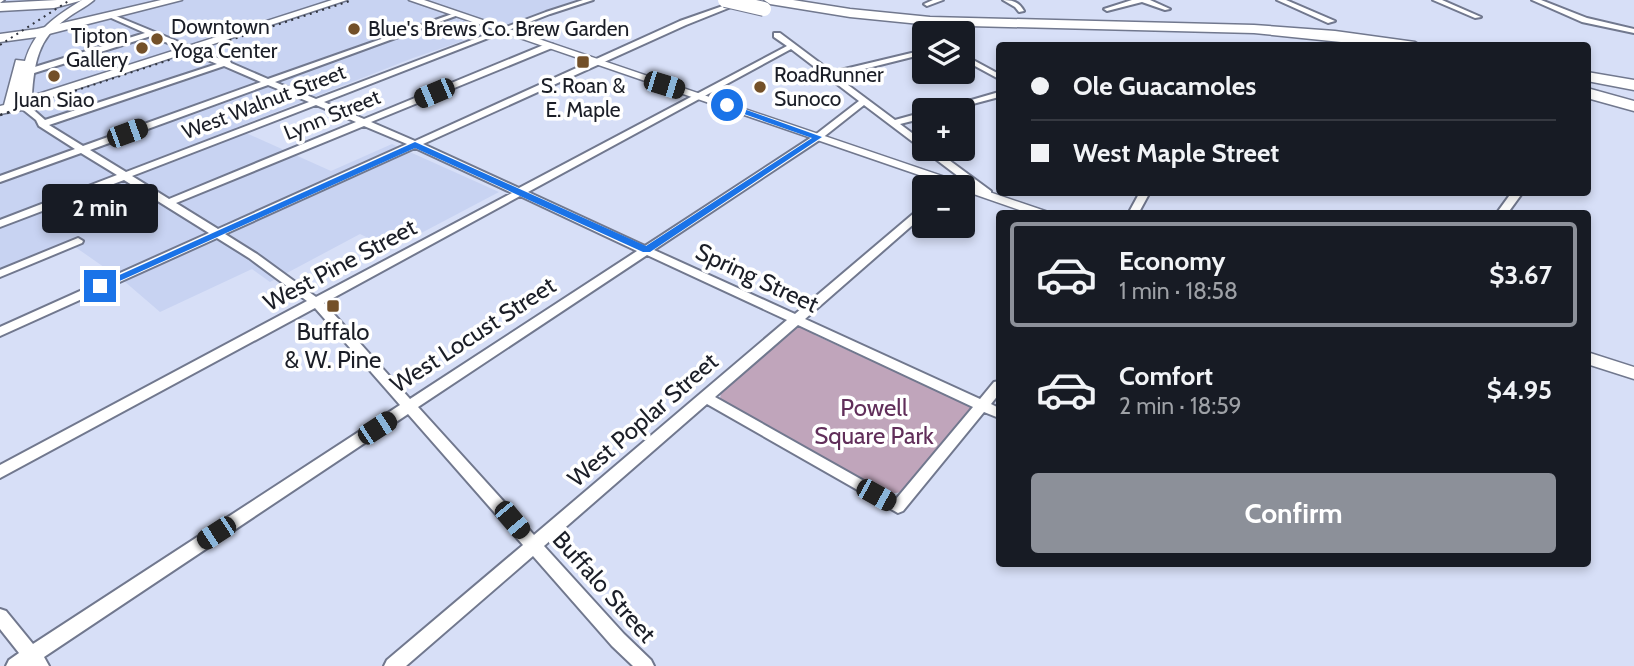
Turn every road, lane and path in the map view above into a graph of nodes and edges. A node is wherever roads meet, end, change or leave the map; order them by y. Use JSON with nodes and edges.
{"nodes":[{"id":1,"x":79,"y":0,"type":"edge"},
{"id":2,"x":89,"y":0,"type":"edge"},
{"id":3,"x":176,"y":0,"type":"edge"},
{"id":4,"x":329,"y":0,"type":"edge"},
{"id":5,"x":342,"y":0,"type":"edge"},
{"id":6,"x":414,"y":0,"type":"edge"},
{"id":7,"x":590,"y":0,"type":"edge"},
{"id":8,"x":725,"y":0,"type":"edge"},
{"id":9,"x":746,"y":0,"type":"edge"},
{"id":10,"x":940,"y":0,"type":"edge"},
{"id":11,"x":1006,"y":0,"type":"edge"},
{"id":12,"x":1142,"y":0,"type":"edge"},
{"id":13,"x":1280,"y":0,"type":"edge"},
{"id":14,"x":1436,"y":0,"type":"edge"},
{"id":15,"x":1535,"y":0,"type":"edge"},
{"id":16,"x":773,"y":4,"type":"edge"},
{"id":17,"x":927,"y":4,"type":"dead end"},
{"id":18,"x":0,"y":7,"type":"edge"},
{"id":19,"x":1107,"y":9,"type":"dead end"},
{"id":20,"x":1167,"y":9,"type":"dead end"},
{"id":21,"x":1305,"y":10,"type":"junction"},
{"id":22,"x":1021,"y":11,"type":"dead end"},
{"id":23,"x":457,"y":14,"type":"junction"},
{"id":24,"x":1288,"y":14,"type":"dead end"},
{"id":25,"x":111,"y":16,"type":"junction"},
{"id":26,"x":1477,"y":17,"type":"dead end"},
{"id":27,"x":1331,"y":21,"type":"dead end"},
{"id":28,"x":503,"y":30,"type":"junction"},
{"id":29,"x":1634,"y":31,"type":"edge"},
{"id":30,"x":37,"y":33,"type":"junction"},
{"id":31,"x":152,"y":33,"type":"junction"},
{"id":32,"x":777,"y":35,"type":"dead end"},
{"id":33,"x":0,"y":38,"type":"edge"},
{"id":34,"x":1299,"y":42,"type":"edge"},
{"id":35,"x":1388,"y":42,"type":"edge"},
{"id":36,"x":549,"y":46,"type":"junction"},
{"id":37,"x":792,"y":46,"type":"junction"},
{"id":38,"x":187,"y":47,"type":"junction"},
{"id":39,"x":912,"y":55,"type":"edge"},
{"id":40,"x":598,"y":62,"type":"junction"},
{"id":41,"x":227,"y":63,"type":"junction"},
{"id":42,"x":975,"y":63,"type":"edge"},
{"id":43,"x":831,"y":75,"type":"junction"},
{"id":44,"x":996,"y":75,"type":"edge"},
{"id":45,"x":1591,"y":77,"type":"edge"},
{"id":46,"x":271,"y":82,"type":"junction"},
{"id":47,"x":1591,"y":84,"type":"edge"},
{"id":48,"x":1634,"y":85,"type":"edge"},
{"id":49,"x":26,"y":92,"type":"junction"},
{"id":50,"x":1591,"y":94,"type":"edge"},
{"id":51,"x":996,"y":95,"type":"edge"},
{"id":52,"x":1634,"y":95,"type":"edge"},
{"id":53,"x":701,"y":96,"type":"junction"},
{"id":54,"x":975,"y":101,"type":"edge"},
{"id":55,"x":318,"y":102,"type":"junction"},
{"id":56,"x":863,"y":102,"type":"junction"},
{"id":57,"x":5,"y":106,"type":"edge"},
{"id":58,"x":1634,"y":106,"type":"edge"},
{"id":59,"x":912,"y":118,"type":"edge"},
{"id":60,"x":365,"y":122,"type":"junction"},
{"id":61,"x":894,"y":123,"type":"junction"},
{"id":62,"x":42,"y":124,"type":"junction"},
{"id":63,"x":912,"y":136,"type":"edge"},
{"id":64,"x":818,"y":137,"type":"junction"},
{"id":65,"x":415,"y":145,"type":"junction"},
{"id":66,"x":82,"y":149,"type":"junction"},
{"id":67,"x":945,"y":161,"type":"edge"},
{"id":68,"x":924,"y":175,"type":"edge"},
{"id":69,"x":125,"y":176,"type":"junction"},
{"id":70,"x":0,"y":179,"type":"edge"},
{"id":71,"x":975,"y":190,"type":"edge"},
{"id":72,"x":518,"y":193,"type":"junction"},
{"id":73,"x":987,"y":193,"type":"junction"},
{"id":74,"x":168,"y":203,"type":"junction"},
{"id":75,"x":1036,"y":210,"type":"edge"},
{"id":76,"x":912,"y":220,"type":"edge"},
{"id":77,"x":0,"y":224,"type":"edge"},
{"id":78,"x":216,"y":234,"type":"junction"},
{"id":79,"x":78,"y":241,"type":"dead end"},
{"id":80,"x":646,"y":250,"type":"junction"},
{"id":81,"x":0,"y":274,"type":"edge"},
{"id":82,"x":317,"y":303,"type":"junction"},
{"id":83,"x":798,"y":320,"type":"junction"},
{"id":84,"x":0,"y":332,"type":"edge"},
{"id":85,"x":1591,"y":359,"type":"edge"},
{"id":86,"x":1634,"y":373,"type":"edge"},
{"id":87,"x":996,"y":389,"type":"edge"},
{"id":88,"x":706,"y":398,"type":"junction"},
{"id":89,"x":983,"y":405,"type":"junction"},
{"id":90,"x":410,"y":406,"type":"junction"},
{"id":91,"x":996,"y":411,"type":"edge"},
{"id":92,"x":0,"y":472,"type":"edge"},
{"id":93,"x":533,"y":545,"type":"junction"},
{"id":94,"x":0,"y":616,"type":"edge"},
{"id":95,"x":36,"y":661,"type":"edge"},
{"id":96,"x":15,"y":666,"type":"edge"},
{"id":97,"x":394,"y":666,"type":"edge"},
{"id":98,"x":645,"y":666,"type":"edge"}],
"edges":[{"from":1,"to":18,"type":"main road"},
{"from":1,"to":30,"type":"main road"},
{"from":2,"to":30,"type":"main road"},
{"from":3,"to":25,"type":"main road"},
{"from":4,"to":38,"type":"main road"},
{"from":5,"to":38,"type":"main road"},
{"from":6,"to":23,"type":"main road"},
{"from":7,"to":28,"type":"street","name":"West Walnut Street"},
{"from":8,"to":16,"type":"highway","bridge":true},
{"from":9,"to":40,"type":"street"},
{"from":10,"to":17,"type":"street"},
{"from":11,"to":22,"type":"street"},
{"from":12,"to":19,"type":"street"},
{"from":12,"to":20,"type":"street"},
{"from":13,"to":21,"type":"street"},
{"from":14,"to":26,"type":"street"},
{"from":15,"to":29,"type":"street"},
{"from":16,"to":34,"type":"highway"},
{"from":16,"to":35,"type":"highway"},
{"from":21,"to":24,"type":"street"},
{"from":21,"to":27,"type":"street"},
{"from":23,"to":28,"type":"main road"},
{"from":23,"to":46,"type":"street"},
{"from":25,"to":30,"type":"main road"},
{"from":25,"to":31,"type":"street","name":"Spring Street"},
{"from":28,"to":36,"type":"main road"},
{"from":28,"to":55,"type":"street","name":"West Walnut Street"},
{"from":30,"to":33,"type":"main road"},
{"from":30,"to":49,"type":"main road"},
{"from":30,"to":57,"type":"main road"},
{"from":31,"to":38,"type":"street","name":"Spring Street"},
{"from":31,"to":49,"type":"street"},
{"from":32,"to":37,"type":"street"},
{"from":36,"to":40,"type":"main road"},
{"from":36,"to":60,"type":"street","name":"Lynn Street"},
{"from":37,"to":43,"type":"street"},
{"from":37,"to":53,"type":"street"},
{"from":38,"to":41,"type":"street","name":"Spring Street"},
{"from":38,"to":49,"type":"main road"},
{"from":38,"to":49,"type":"main road"},
{"from":39,"to":43,"type":"street"},
{"from":40,"to":53,"type":"main road"},
{"from":40,"to":65,"type":"street"},
{"from":41,"to":46,"type":"street","name":"Spring Street"},
{"from":41,"to":62,"type":"street"},
{"from":42,"to":44,"type":"street"},
{"from":43,"to":56,"type":"street"},
{"from":45,"to":48,"type":"highway"},
{"from":46,"to":55,"type":"street","name":"Spring Street"},
{"from":46,"to":66,"type":"street"},
{"from":47,"to":52,"type":"highway"},
{"from":49,"to":57,"type":"main road"},
{"from":49,"to":62,"type":"street","name":"Buffalo Street"},
{"from":50,"to":58,"type":"highway"},
{"from":51,"to":54,"type":"street"},
{"from":53,"to":64,"type":"main road"},
{"from":53,"to":72,"type":"street","name":"West Pine Street"},
{"from":55,"to":60,"type":"street","name":"Spring Street"},
{"from":55,"to":69,"type":"street","name":"West Walnut Street"},
{"from":56,"to":61,"type":"street"},
{"from":56,"to":64,"type":"street","name":"West Locust Street"},
{"from":59,"to":61,"type":"street"},
{"from":60,"to":65,"type":"street","name":"Spring Street"},
{"from":60,"to":74,"type":"street","name":"Lynn Street"},
{"from":61,"to":63,"type":"street"},
{"from":62,"to":66,"type":"street","name":"Buffalo Street"},
{"from":64,"to":68,"type":"main road"},
{"from":64,"to":80,"type":"street","name":"West Locust Street"},
{"from":65,"to":72,"type":"street","name":"Spring Street"},
{"from":65,"to":78,"type":"street"},
{"from":66,"to":69,"type":"street","name":"Buffalo Street"},
{"from":66,"to":70,"type":"street"},
{"from":67,"to":73,"type":"street"},
{"from":69,"to":74,"type":"street","name":"Buffalo Street"},
{"from":69,"to":77,"type":"street","name":"West Walnut Street"},
{"from":71,"to":73,"type":"main road"},
{"from":72,"to":80,"type":"street","name":"Spring Street"},
{"from":72,"to":82,"type":"street","name":"West Pine Street"},
{"from":73,"to":75,"type":"main road"},
{"from":74,"to":78,"type":"street","name":"Buffalo Street"},
{"from":76,"to":83,"type":"street","name":"West Poplar Street"},
{"from":78,"to":82,"type":"street","name":"Buffalo Street"},
{"from":78,"to":84,"type":"street"},
{"from":79,"to":81,"type":"street"},
{"from":80,"to":83,"type":"street","name":"Spring Street"},
{"from":80,"to":90,"type":"street","name":"West Locust Street"},
{"from":82,"to":90,"type":"street","name":"Buffalo Street"},
{"from":82,"to":92,"type":"street","name":"West Pine Street"},
{"from":83,"to":88,"type":"street","name":"West Poplar Street"},
{"from":83,"to":89,"type":"street","name":"Spring Street"},
{"from":85,"to":86,"type":"main road"},
{"from":87,"to":89,"type":"street"},
{"from":88,"to":89,"type":"street"},
{"from":88,"to":93,"type":"street","name":"West Poplar Street"},
{"from":89,"to":91,"type":"street","name":"Spring Street"},
{"from":90,"to":93,"type":"street","name":"Buffalo Street"},
{"from":90,"to":95,"type":"street","name":"West Locust Street"},
{"from":93,"to":97,"type":"street","name":"West Poplar Street"},
{"from":93,"to":98,"type":"street","name":"Buffalo Street"},
{"from":94,"to":95,"type":"street"},
{"from":95,"to":96,"type":"street","name":"West Locust Street"}]}
